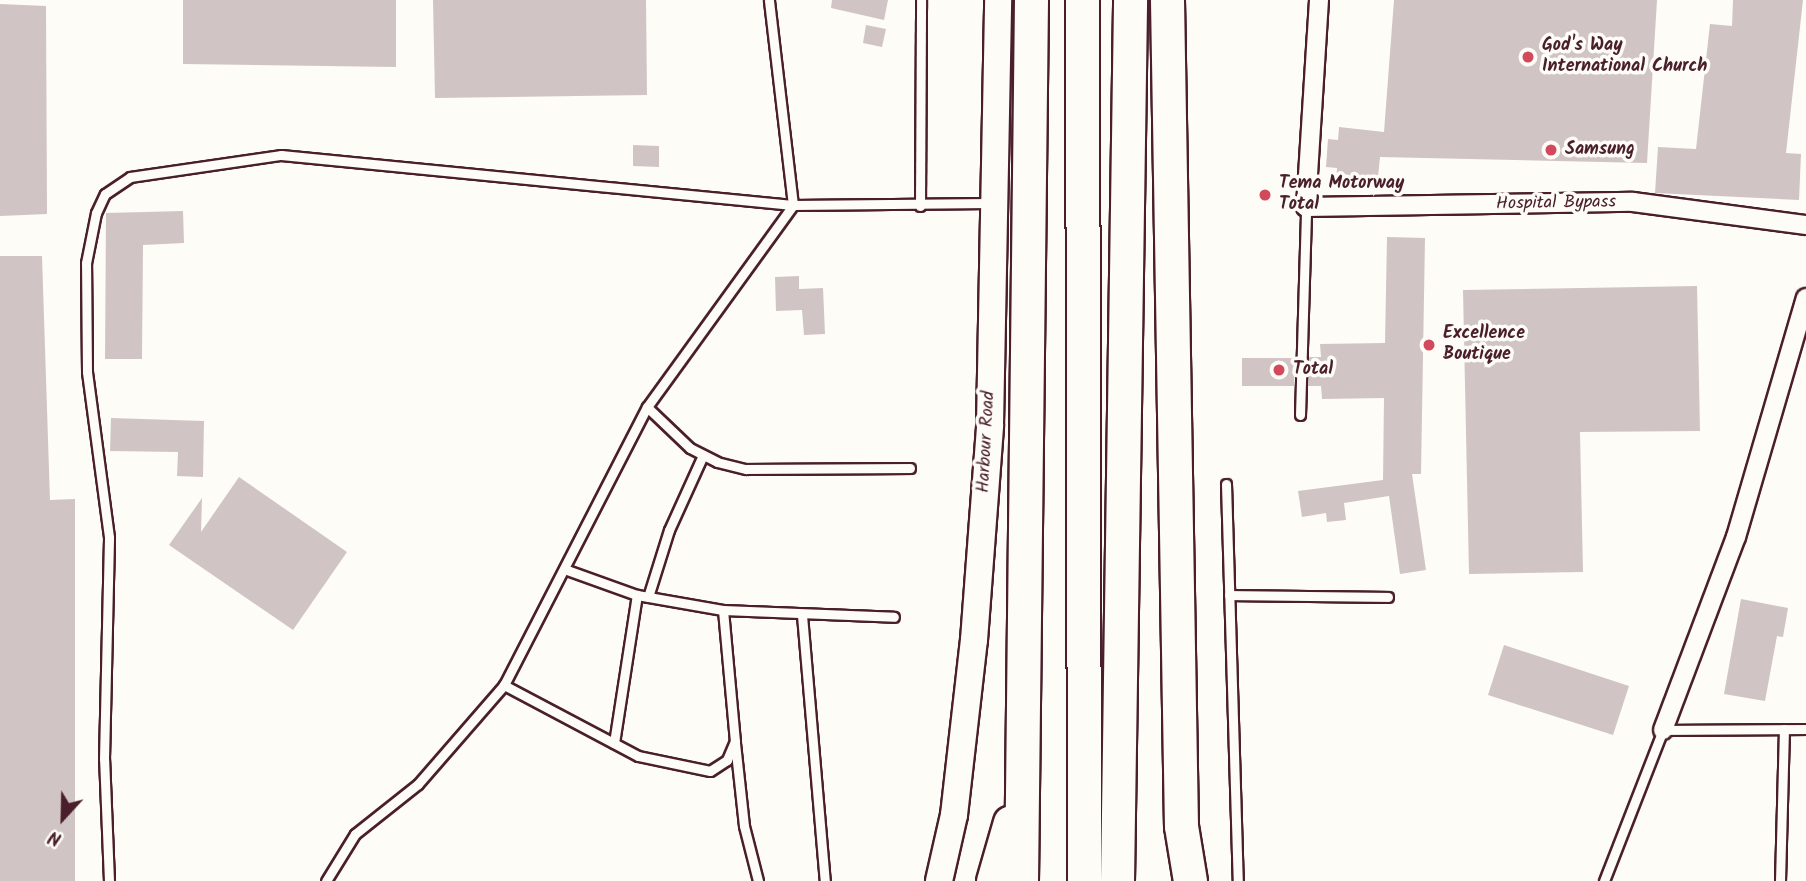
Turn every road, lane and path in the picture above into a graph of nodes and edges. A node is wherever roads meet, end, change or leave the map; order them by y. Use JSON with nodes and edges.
{"nodes":[{"id":1,"x":769,"y":0,"type":"edge"},
{"id":2,"x":921,"y":0,"type":"edge"},
{"id":3,"x":998,"y":0,"type":"edge"},
{"id":4,"x":1031,"y":0,"type":"edge"},
{"id":5,"x":1082,"y":0,"type":"edge"},
{"id":6,"x":1130,"y":0,"type":"edge"},
{"id":7,"x":1167,"y":0,"type":"edge"},
{"id":8,"x":1318,"y":0,"type":"edge"},
{"id":9,"x":992,"y":203,"type":"junction"},
{"id":10,"x":793,"y":205,"type":"junction"},
{"id":11,"x":920,"y":206,"type":"junction"},
{"id":12,"x":1306,"y":207,"type":"junction"},
{"id":13,"x":1806,"y":225,"type":"edge"},
{"id":14,"x":1806,"y":298,"type":"edge"},
{"id":15,"x":647,"y":407,"type":"junction"},
{"id":16,"x":1300,"y":415,"type":"dead end"},
{"id":17,"x":703,"y":455,"type":"junction"},
{"id":18,"x":909,"y":468,"type":"dead end"},
{"id":19,"x":1226,"y":484,"type":"dead end"},
{"id":20,"x":566,"y":570,"type":"junction"},
{"id":21,"x":638,"y":595,"type":"junction"},
{"id":22,"x":1229,"y":595,"type":"junction"},
{"id":23,"x":648,"y":597,"type":"junction"},
{"id":24,"x":1388,"y":597,"type":"dead end"},
{"id":25,"x":723,"y":610,"type":"junction"},
{"id":26,"x":802,"y":615,"type":"junction"},
{"id":27,"x":894,"y":617,"type":"dead end"},
{"id":28,"x":504,"y":685,"type":"junction"},
{"id":29,"x":1784,"y":729,"type":"junction"},
{"id":30,"x":1806,"y":729,"type":"edge"},
{"id":31,"x":1663,"y":730,"type":"junction"},
{"id":32,"x":735,"y":741,"type":"junction"},
{"id":33,"x":614,"y":743,"type":"junction"},
{"id":34,"x":1025,"y":769,"type":"junction"},
{"id":35,"x":1181,"y":826,"type":"junction"},
{"id":36,"x":109,"y":881,"type":"edge"},
{"id":37,"x":326,"y":881,"type":"edge"},
{"id":38,"x":758,"y":881,"type":"edge"},
{"id":39,"x":825,"y":881,"type":"edge"},
{"id":40,"x":939,"y":881,"type":"edge"},
{"id":41,"x":993,"y":881,"type":"edge"},
{"id":42,"x":1021,"y":881,"type":"edge"},
{"id":43,"x":1084,"y":881,"type":"edge"},
{"id":44,"x":1117,"y":881,"type":"edge"},
{"id":45,"x":1176,"y":881,"type":"edge"},
{"id":46,"x":1190,"y":881,"type":"edge"},
{"id":47,"x":1238,"y":881,"type":"edge"},
{"id":48,"x":1604,"y":881,"type":"edge"},
{"id":49,"x":1780,"y":881,"type":"edge"}],
"edges":[{"from":1,"to":10,"type":"lane"},
{"from":2,"to":11,"type":"lane"},
{"from":3,"to":9,"type":"street","name":"Harbour Road"},
{"from":4,"to":34,"type":"highway"},
{"from":5,"to":43,"type":"highway"},
{"from":6,"to":44,"type":"highway"},
{"from":7,"to":35,"type":"highway"},
{"from":8,"to":12,"type":"street"},
{"from":9,"to":11,"type":"lane"},
{"from":9,"to":40,"type":"street","name":"Harbour Road"},
{"from":10,"to":11,"type":"lane"},
{"from":10,"to":15,"type":"lane"},
{"from":10,"to":36,"type":"lane"},
{"from":12,"to":13,"type":"street","name":"Hospital Bypass"},
{"from":12,"to":16,"type":"lane"},
{"from":14,"to":31,"type":"street"},
{"from":15,"to":17,"type":"lane"},
{"from":15,"to":20,"type":"lane"},
{"from":17,"to":18,"type":"lane"},
{"from":17,"to":23,"type":"lane"},
{"from":19,"to":22,"type":"lane"},
{"from":20,"to":21,"type":"lane"},
{"from":20,"to":28,"type":"lane"},
{"from":21,"to":23,"type":"lane"},
{"from":21,"to":33,"type":"lane"},
{"from":22,"to":24,"type":"lane"},
{"from":22,"to":47,"type":"lane"},
{"from":23,"to":25,"type":"lane"},
{"from":25,"to":26,"type":"lane"},
{"from":25,"to":32,"type":"lane"},
{"from":26,"to":27,"type":"lane"},
{"from":26,"to":39,"type":"lane"},
{"from":28,"to":33,"type":"lane"},
{"from":28,"to":37,"type":"lane"},
{"from":29,"to":30,"type":"lane"},
{"from":29,"to":31,"type":"lane"},
{"from":29,"to":49,"type":"lane"},
{"from":31,"to":48,"type":"lane"},
{"from":32,"to":33,"type":"lane"},
{"from":32,"to":38,"type":"lane"},
{"from":34,"to":41,"type":"highway"},
{"from":34,"to":42,"type":"highway"},
{"from":35,"to":45,"type":"highway"},
{"from":35,"to":46,"type":"highway"}]}
